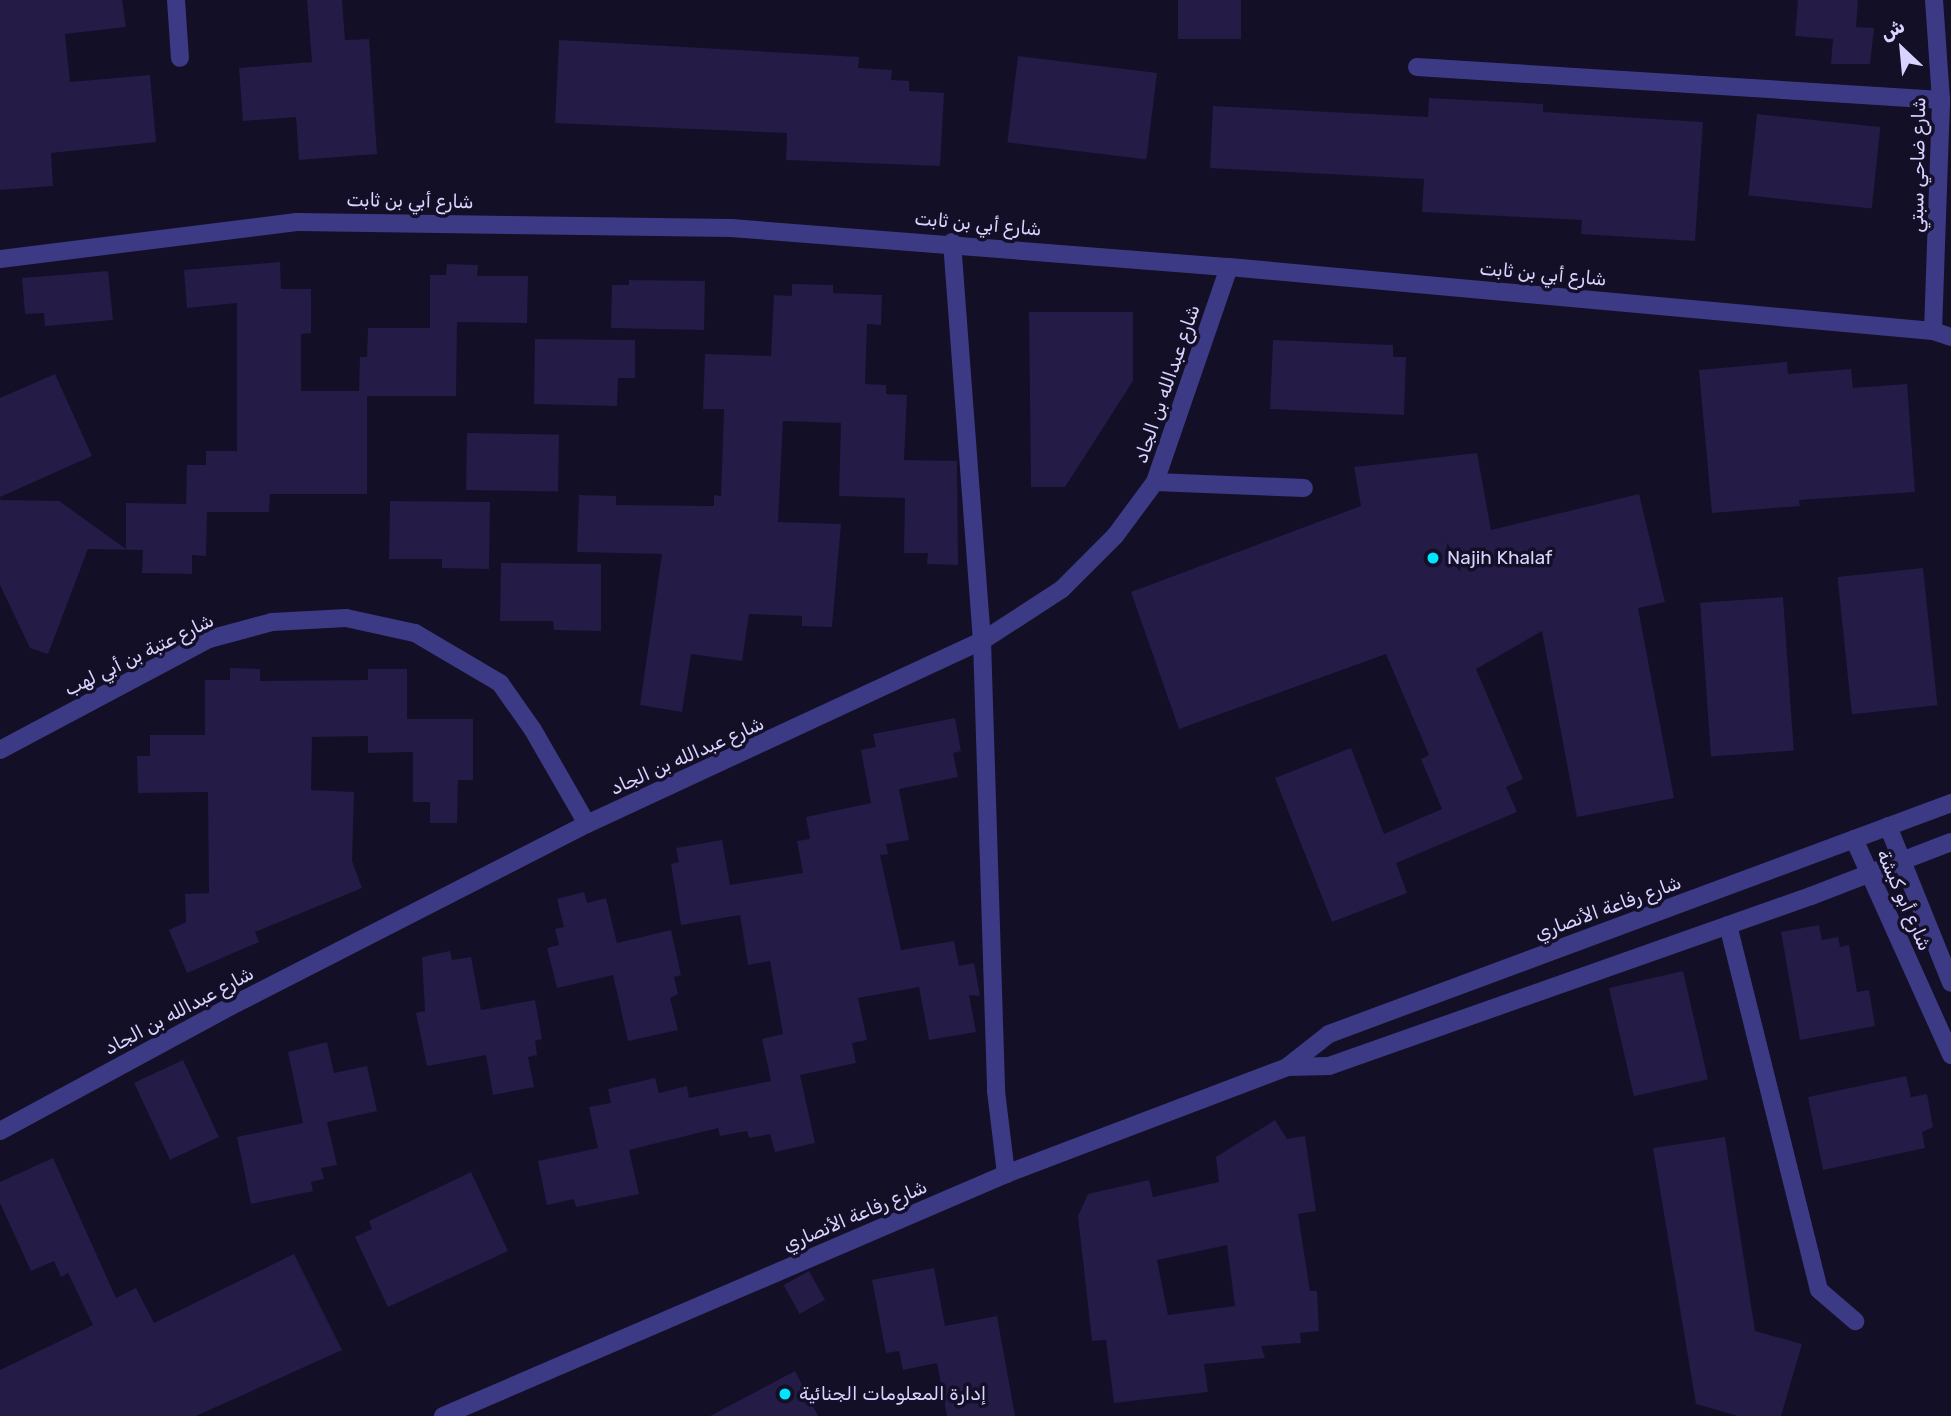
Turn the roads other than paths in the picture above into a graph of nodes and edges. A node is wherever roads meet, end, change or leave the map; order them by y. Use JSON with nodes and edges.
{"nodes":[{"id":1,"x":176,"y":0,"type":"edge"},
{"id":2,"x":1934,"y":0,"type":"edge"},
{"id":3,"x":180,"y":58,"type":"dead end"},
{"id":4,"x":1417,"y":67,"type":"dead end"},
{"id":5,"x":1941,"y":100,"type":"junction"},
{"id":6,"x":952,"y":242,"type":"junction"},
{"id":7,"x":0,"y":258,"type":"edge"},
{"id":8,"x":1229,"y":267,"type":"junction"},
{"id":9,"x":1933,"y":331,"type":"junction"},
{"id":10,"x":1951,"y":337,"type":"edge"},
{"id":11,"x":1155,"y":482,"type":"junction"},
{"id":12,"x":1304,"y":488,"type":"dead end"},
{"id":13,"x":982,"y":641,"type":"junction"},
{"id":14,"x":0,"y":750,"type":"edge"},
{"id":15,"x":1951,"y":803,"type":"edge"},
{"id":16,"x":587,"y":824,"type":"junction"},
{"id":17,"x":1888,"y":826,"type":"junction"},
{"id":18,"x":1854,"y":839,"type":"junction"},
{"id":19,"x":1951,"y":842,"type":"edge"},
{"id":20,"x":1902,"y":863,"type":"junction"},
{"id":21,"x":1869,"y":875,"type":"junction"},
{"id":22,"x":1728,"y":925,"type":"junction"},
{"id":23,"x":1951,"y":983,"type":"edge"},
{"id":24,"x":1951,"y":1055,"type":"edge"},
{"id":25,"x":1287,"y":1067,"type":"junction"},
{"id":26,"x":0,"y":1131,"type":"edge"},
{"id":27,"x":1006,"y":1174,"type":"junction"},
{"id":28,"x":1855,"y":1321,"type":"dead end"},
{"id":29,"x":443,"y":1416,"type":"edge"}],
"edges":[{"from":1,"to":3,"type":"street"},
{"from":2,"to":5,"type":"street","name":"شارع ضاحي سبتي"},
{"from":4,"to":5,"type":"street"},
{"from":5,"to":9,"type":"street","name":"شارع ضاحي سبتي"},
{"from":6,"to":7,"type":"street","name":"شارع أبي بن ثابت"},
{"from":6,"to":8,"type":"street","name":"شارع أبي بن ثابت"},
{"from":6,"to":13,"type":"street"},
{"from":8,"to":9,"type":"street","name":"شارع أبي بن ثابت"},
{"from":8,"to":11,"type":"street","name":"شارع عبدالله بن الجاد"},
{"from":9,"to":10,"type":"street","name":"شارع أبي بن ثابت"},
{"from":11,"to":12,"type":"street"},
{"from":11,"to":13,"type":"street","name":"شارع عبدالله بن الجاد"},
{"from":13,"to":16,"type":"street","name":"شارع عبدالله بن الجاد"},
{"from":13,"to":27,"type":"street"},
{"from":14,"to":16,"type":"street","name":"شارع عتبة بن أبي لهب"},
{"from":15,"to":17,"type":"street","name":"شارع رفاعة الأنصاري"},
{"from":16,"to":26,"type":"street","name":"شارع عبدالله بن الجاد"},
{"from":17,"to":18,"type":"street","name":"شارع رفاعة الأنصاري"},
{"from":17,"to":20,"type":"street","name":"شارع أبو كبشة"},
{"from":18,"to":21,"type":"street","name":"شارع أبو كبشة"},
{"from":18,"to":25,"type":"street","name":"شارع رفاعة الأنصاري"},
{"from":19,"to":20,"type":"street","name":"شارع رفاعة الأنصاري"},
{"from":20,"to":21,"type":"street","name":"شارع رفاعة الأنصاري"},
{"from":20,"to":23,"type":"street","name":"شارع أبو كبشة"},
{"from":21,"to":22,"type":"street","name":"شارع رفاعة الأنصاري"},
{"from":21,"to":24,"type":"street","name":"شارع أبو كبشة"},
{"from":22,"to":25,"type":"street","name":"شارع رفاعة الأنصاري"},
{"from":22,"to":28,"type":"street"},
{"from":25,"to":27,"type":"street","name":"شارع رفاعة الأنصاري"},
{"from":27,"to":29,"type":"street","name":"شارع رفاعة الأنصاري"}]}
